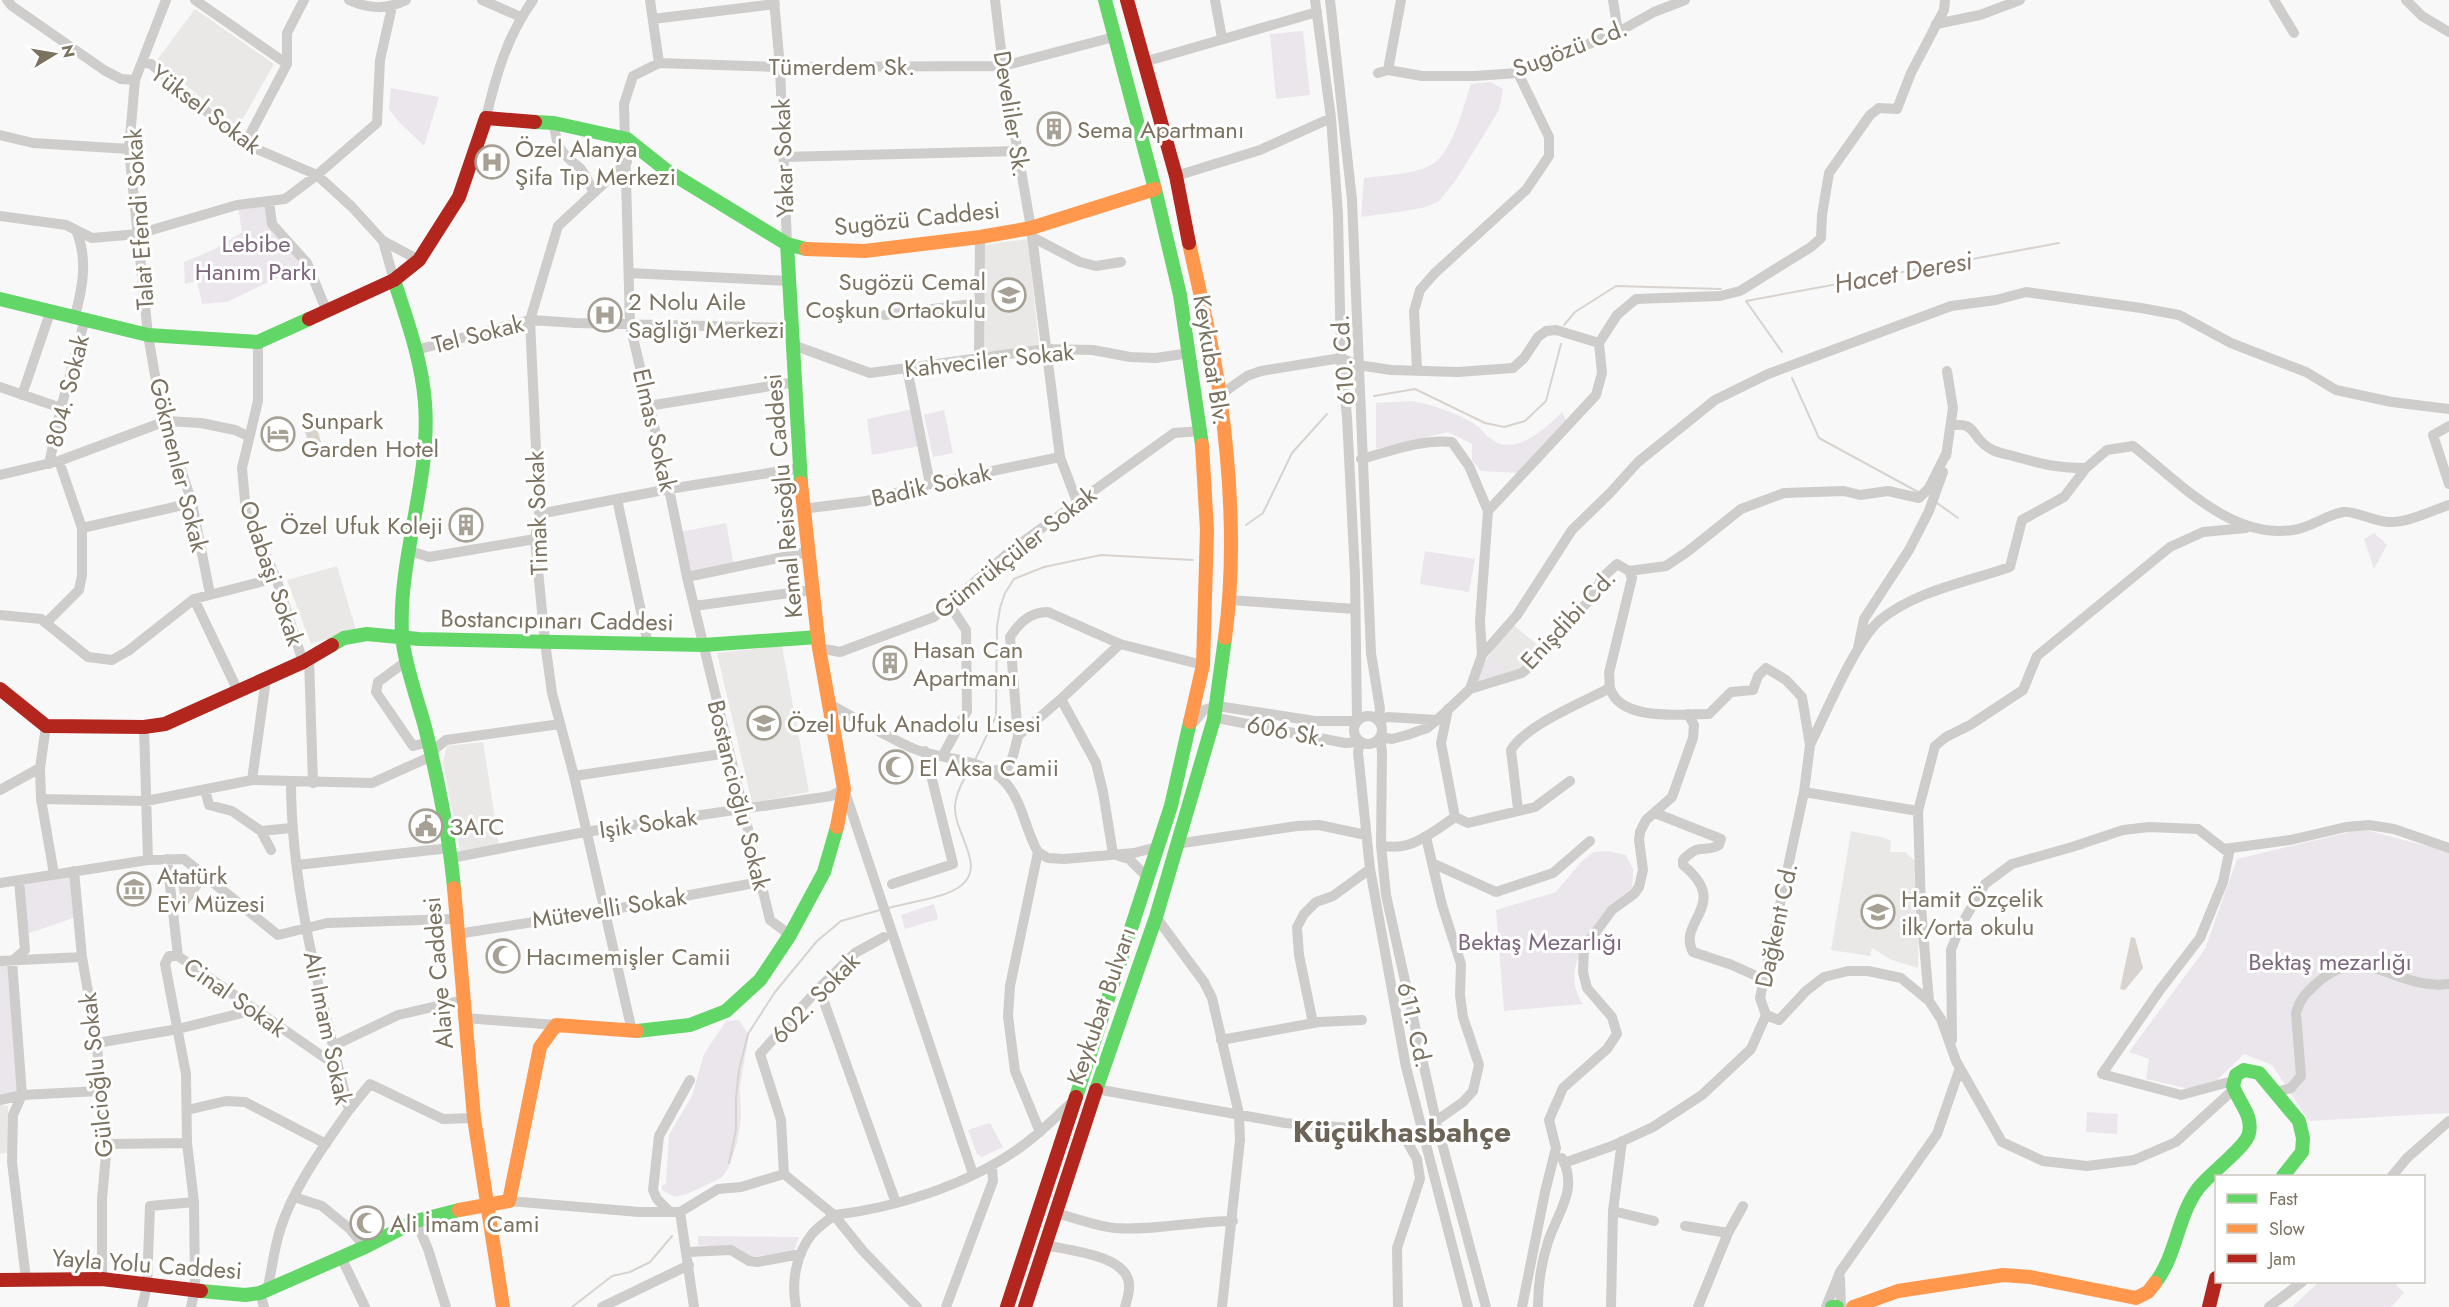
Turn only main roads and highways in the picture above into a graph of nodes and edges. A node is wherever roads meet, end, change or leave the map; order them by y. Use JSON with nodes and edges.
{"nodes":[{"id":1,"x":1106,"y":0,"type":"edge"},
{"id":2,"x":1126,"y":0,"type":"edge"},
{"id":3,"x":1155,"y":189,"type":"junction"},
{"id":4,"x":787,"y":244,"type":"junction"},
{"id":5,"x":394,"y":280,"type":"junction"},
{"id":6,"x":0,"y":299,"type":"edge"},
{"id":7,"x":402,"y":638,"type":"junction"},
{"id":8,"x":819,"y":643,"type":"junction"},
{"id":9,"x":0,"y":689,"type":"edge"},
{"id":10,"x":1212,"y":711,"type":"joint"},
{"id":11,"x":1187,"y":734,"type":"joint"},
{"id":12,"x":2284,"y":1175,"type":"edge"},
{"id":13,"x":509,"y":1201,"type":"joint"},
{"id":14,"x":488,"y":1203,"type":"junction"},
{"id":15,"x":0,"y":1280,"type":"edge"},
{"id":16,"x":2216,"y":1283,"type":"edge"},
{"id":17,"x":1914,"y":1290,"type":"junction"},
{"id":18,"x":503,"y":1307,"type":"edge"},
{"id":19,"x":1007,"y":1307,"type":"edge"},
{"id":20,"x":1025,"y":1307,"type":"edge"},
{"id":21,"x":1833,"y":1307,"type":"edge"},
{"id":22,"x":1839,"y":1307,"type":"edge"},
{"id":23,"x":1853,"y":1307,"type":"edge"},
{"id":24,"x":1885,"y":1307,"type":"edge"},
{"id":25,"x":2209,"y":1307,"type":"edge"}],
"edges":[{"from":1,"to":3,"type":"main road","name":"Keykubat Blv."},
{"from":2,"to":10,"type":"main road","name":"Keykubat Blv."},
{"from":3,"to":4,"type":"main road","name":"Sugözü Caddesi"},
{"from":3,"to":11,"type":"main road","name":"Keykubat Blv."},
{"from":4,"to":5,"type":"main road","name":"Sugözü Caddesi"},
{"from":4,"to":8,"type":"main road","name":"Kemal Reisoğlu Caddesi"},
{"from":5,"to":6,"type":"main road"},
{"from":5,"to":7,"type":"main road","name":"Alaiye Caddesi"},
{"from":7,"to":8,"type":"main road","name":"Bostancıpınarı Caddesi"},
{"from":7,"to":9,"type":"main road","name":"Bostancıpınarı Caddesi"},
{"from":7,"to":14,"type":"main road","name":"Alaiye Caddesi"},
{"from":8,"to":13,"type":"main road","name":"Kemal Reisoğlu Caddesi"},
{"from":10,"to":20,"type":"main road","name":"Keykubat Bulvarı"},
{"from":11,"to":19,"type":"main road","name":"Keykubat Bulvarı"},
{"from":12,"to":17,"type":"main road"},
{"from":13,"to":14,"type":"main road","name":"Yayla Yolu Caddesi"},
{"from":14,"to":15,"type":"main road","name":"Yayla Yolu Caddesi"},
{"from":14,"to":18,"type":"main road","name":"Alaiye Caddesi"},
{"from":16,"to":25,"type":"main road"},
{"from":17,"to":23,"type":"main road"},
{"from":17,"to":24,"type":"main road"},
{"from":21,"to":22,"type":"main road"}]}
